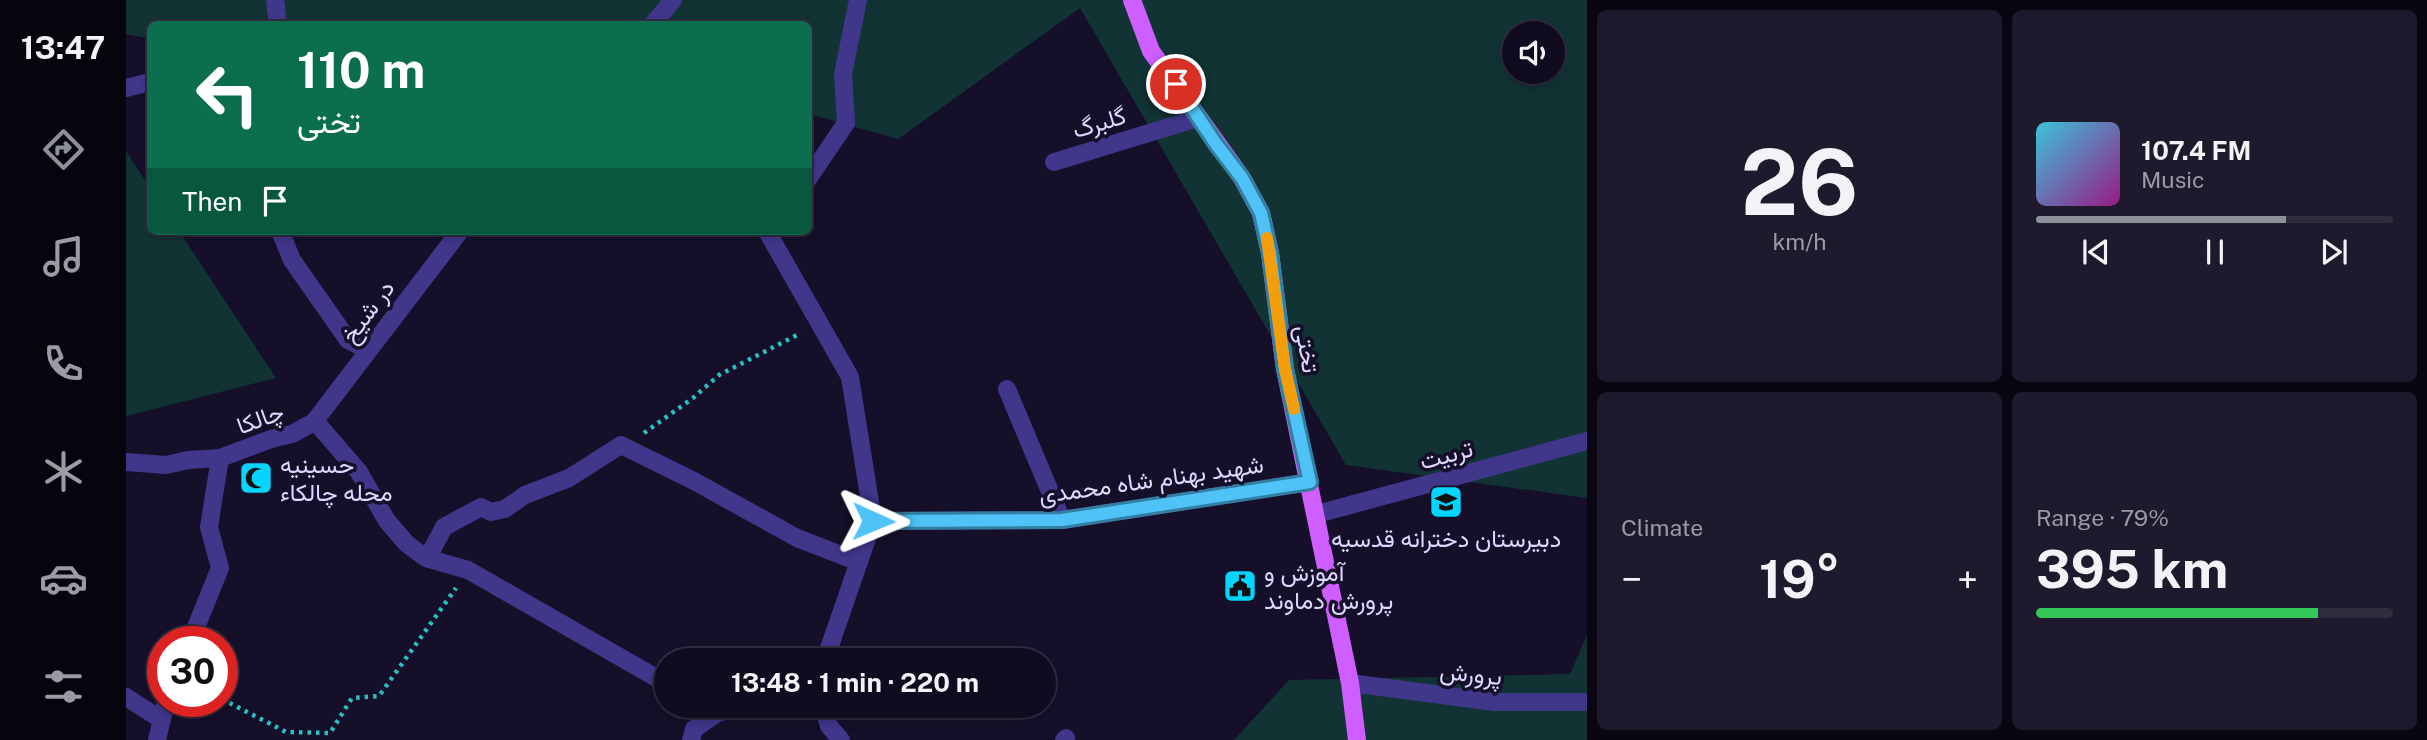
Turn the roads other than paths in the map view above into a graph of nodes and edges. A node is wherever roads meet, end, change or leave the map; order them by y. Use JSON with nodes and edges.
{"nodes":[{"id":1,"x":275,"y":0,"type":"edge"},
{"id":2,"x":673,"y":0,"type":"edge"},
{"id":3,"x":858,"y":0,"type":"edge"},
{"id":4,"x":1132,"y":0,"type":"edge"},
{"id":5,"x":1143,"y":0,"type":"edge"},
{"id":6,"x":278,"y":21,"type":"edge"},
{"id":7,"x":656,"y":21,"type":"edge"},
{"id":8,"x":1152,"y":51,"type":"junction"},
{"id":9,"x":147,"y":83,"type":"edge"},
{"id":10,"x":126,"y":88,"type":"edge"},
{"id":11,"x":1198,"y":118,"type":"junction"},
{"id":12,"x":1054,"y":162,"type":"dead end"},
{"id":13,"x":812,"y":174,"type":"edge"},
{"id":14,"x":282,"y":235,"type":"edge"},
{"id":15,"x":457,"y":235,"type":"edge"},
{"id":16,"x":769,"y":235,"type":"edge"},
{"id":17,"x":368,"y":350,"type":"junction"},
{"id":18,"x":1007,"y":389,"type":"dead end"},
{"id":19,"x":315,"y":421,"type":"junction"},
{"id":20,"x":1587,"y":441,"type":"edge"},
{"id":21,"x":220,"y":458,"type":"junction"},
{"id":22,"x":126,"y":462,"type":"edge"},
{"id":23,"x":1310,"y":482,"type":"junction"},
{"id":24,"x":1317,"y":514,"type":"junction"},
{"id":25,"x":1062,"y":520,"type":"junction"},
{"id":26,"x":873,"y":521,"type":"junction"},
{"id":27,"x":428,"y":557,"type":"junction"},
{"id":28,"x":859,"y":562,"type":"junction"},
{"id":29,"x":196,"y":626,"type":"edge"},
{"id":30,"x":829,"y":648,"type":"edge"},
{"id":31,"x":654,"y":677,"type":"edge"},
{"id":32,"x":1350,"y":684,"type":"junction"},
{"id":33,"x":126,"y":696,"type":"edge"},
{"id":34,"x":1587,"y":702,"type":"edge"},
{"id":35,"x":163,"y":717,"type":"edge"},
{"id":36,"x":703,"y":718,"type":"edge"},
{"id":37,"x":826,"y":718,"type":"edge"},
{"id":38,"x":162,"y":720,"type":"junction"},
{"id":39,"x":157,"y":740,"type":"edge"},
{"id":40,"x":691,"y":740,"type":"edge"},
{"id":41,"x":841,"y":740,"type":"edge"},
{"id":42,"x":1345,"y":740,"type":"edge"},
{"id":43,"x":1357,"y":740,"type":"edge"}],
"edges":[{"from":1,"to":6,"type":"street"},
{"from":2,"to":7,"type":"street"},
{"from":3,"to":13,"type":"street"},
{"from":4,"to":8,"type":"main road","name":"تختی"},
{"from":5,"to":8,"type":"main road","name":"تختی"},
{"from":8,"to":11,"type":"main road","name":"تختی"},
{"from":9,"to":10,"type":"street"},
{"from":11,"to":12,"type":"street","name":"گلبرگ"},
{"from":11,"to":23,"type":"main road","name":"تختی"},
{"from":14,"to":17,"type":"street"},
{"from":15,"to":17,"type":"street","name":"در شیخ"},
{"from":16,"to":26,"type":"street"},
{"from":17,"to":19,"type":"street","name":"در شیخ"},
{"from":18,"to":25,"type":"street"},
{"from":19,"to":21,"type":"street","name":"چالکا"},
{"from":19,"to":27,"type":"street","name":"چالکا"},
{"from":20,"to":24,"type":"street","name":"تربیت"},
{"from":21,"to":22,"type":"street","name":"چالکا"},
{"from":21,"to":29,"type":"street"},
{"from":23,"to":24,"type":"main road","name":"تختی"},
{"from":23,"to":25,"type":"street","name":"شهید بهنام شاه محمدی"},
{"from":24,"to":32,"type":"main road","name":"تختی"},
{"from":25,"to":26,"type":"street","name":"شهید بهنام شاه محمدی"},
{"from":26,"to":28,"type":"street"},
{"from":27,"to":28,"type":"street"},
{"from":27,"to":31,"type":"street","name":"چالکا"},
{"from":28,"to":30,"type":"street"},
{"from":32,"to":34,"type":"street","name":"پرورش"},
{"from":32,"to":42,"type":"main road","name":"تختی"},
{"from":32,"to":43,"type":"main road","name":"تختی"},
{"from":33,"to":38,"type":"street"},
{"from":35,"to":38,"type":"street"},
{"from":36,"to":40,"type":"street"},
{"from":37,"to":41,"type":"street"},
{"from":38,"to":39,"type":"street"}]}
